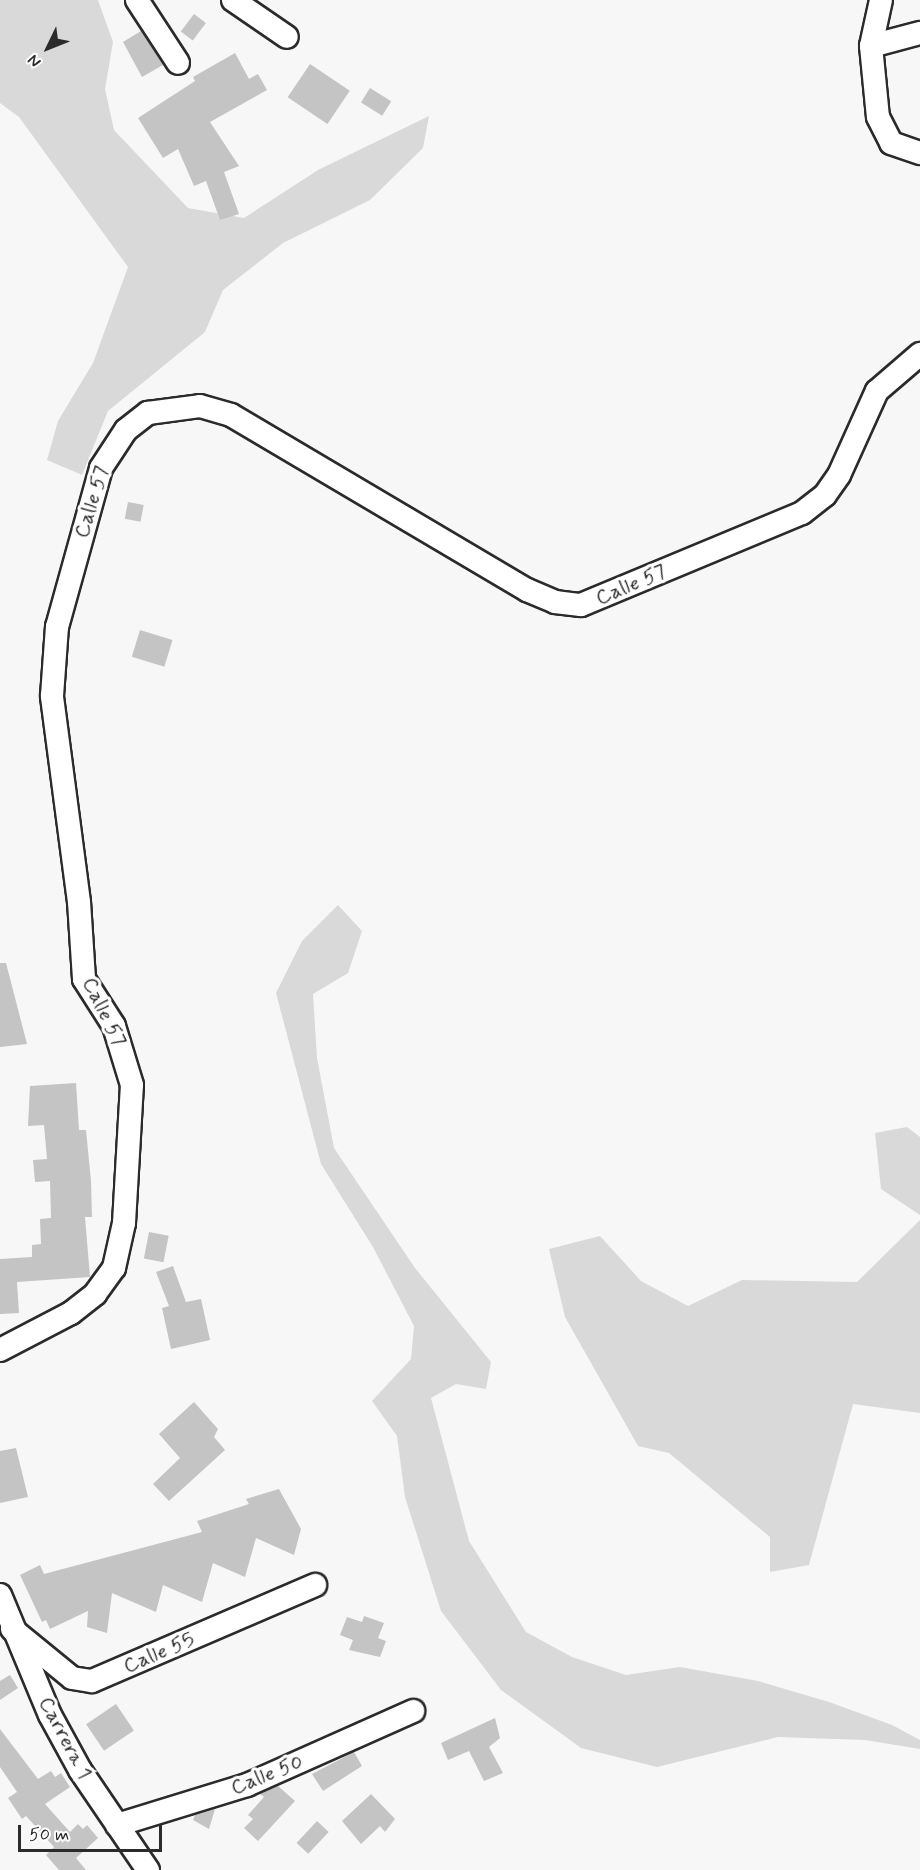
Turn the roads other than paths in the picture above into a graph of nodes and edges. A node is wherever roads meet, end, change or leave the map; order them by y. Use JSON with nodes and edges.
{"nodes":[{"id":1,"x":137,"y":0,"type":"edge"},
{"id":2,"x":233,"y":0,"type":"edge"},
{"id":3,"x":881,"y":0,"type":"edge"},
{"id":4,"x":920,"y":33,"type":"edge"},
{"id":5,"x":287,"y":37,"type":"dead end"},
{"id":6,"x":871,"y":46,"type":"junction"},
{"id":7,"x":177,"y":63,"type":"dead end"},
{"id":8,"x":920,"y":153,"type":"edge"},
{"id":9,"x":920,"y":354,"type":"edge"},
{"id":10,"x":0,"y":1350,"type":"edge"},
{"id":11,"x":315,"y":1585,"type":"dead end"},
{"id":12,"x":0,"y":1595,"type":"edge"},
{"id":13,"x":12,"y":1629,"type":"junction"},
{"id":14,"x":412,"y":1711,"type":"dead end"},
{"id":15,"x":117,"y":1825,"type":"junction"},
{"id":16,"x":148,"y":1870,"type":"edge"}],
"edges":[{"from":1,"to":7,"type":"street"},
{"from":2,"to":5,"type":"street"},
{"from":3,"to":6,"type":"street"},
{"from":4,"to":6,"type":"street"},
{"from":6,"to":8,"type":"street"},
{"from":9,"to":10,"type":"street","name":"Calle 57"},
{"from":11,"to":13,"type":"street","name":"Calle 55"},
{"from":12,"to":13,"type":"street","name":"Carrera 1"},
{"from":13,"to":15,"type":"street","name":"Carrera 1"},
{"from":14,"to":15,"type":"street","name":"Calle 50"},
{"from":15,"to":16,"type":"street","name":"Carrera 1"}]}
